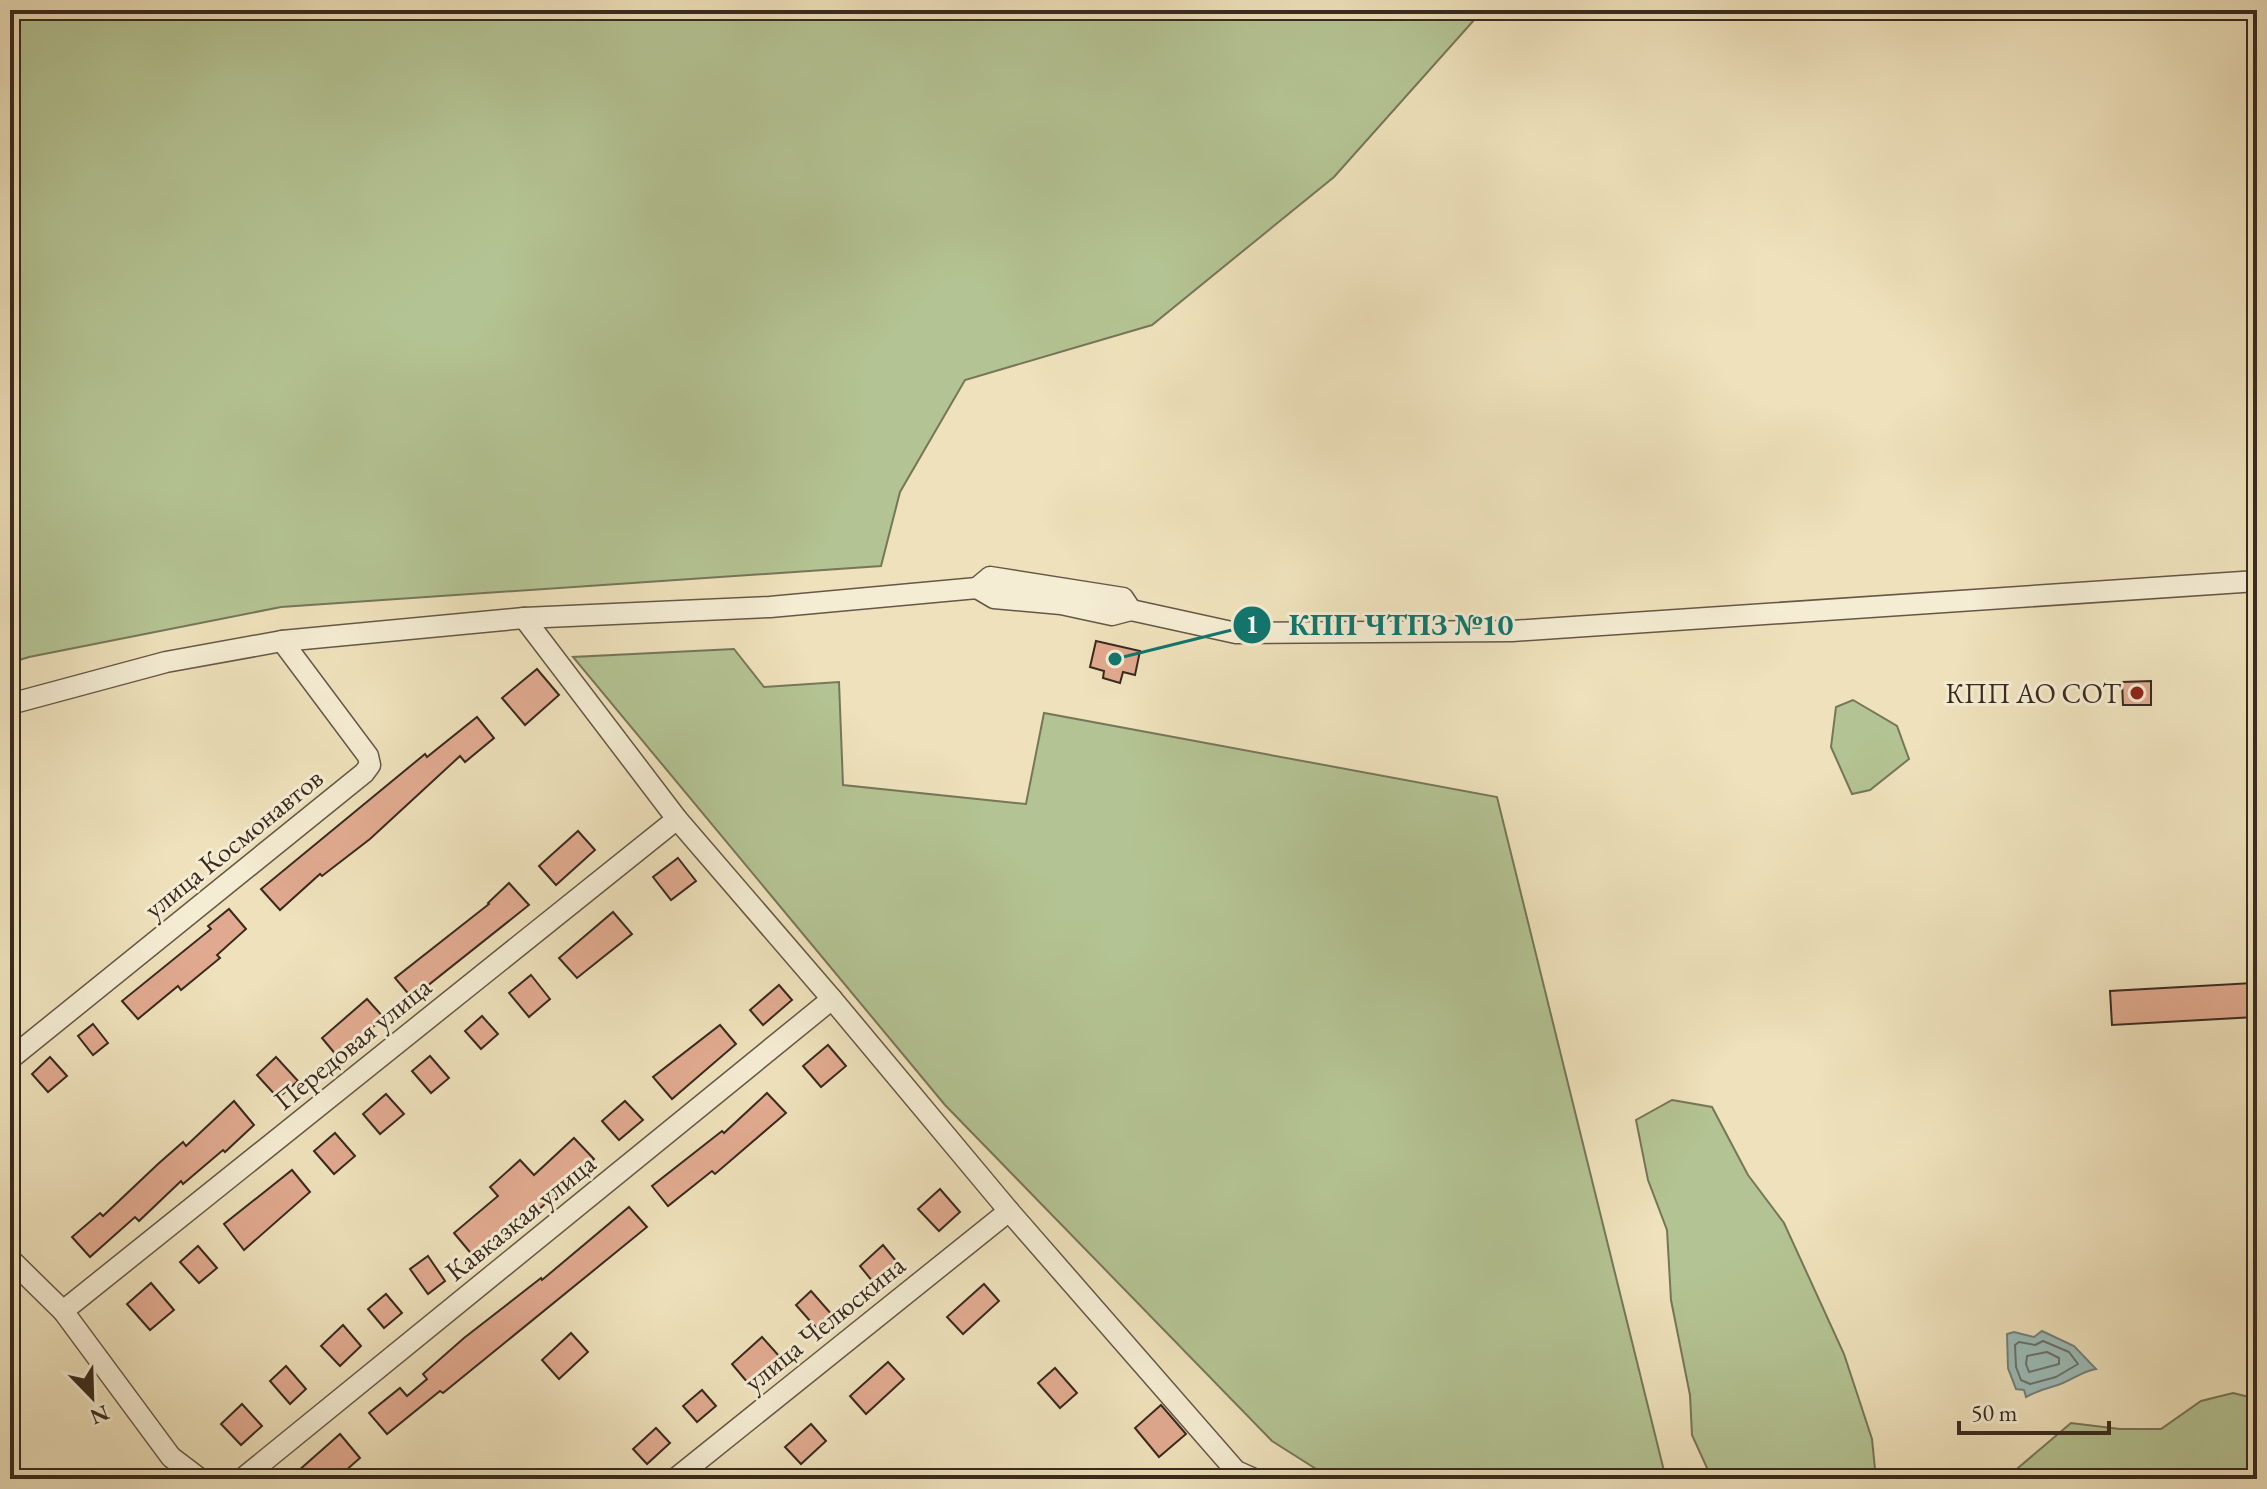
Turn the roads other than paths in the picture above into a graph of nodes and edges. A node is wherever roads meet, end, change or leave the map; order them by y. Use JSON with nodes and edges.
{"nodes":[{"id":1,"x":2257,"y":581,"type":"edge"},
{"id":2,"x":524,"y":618,"type":"junction"},
{"id":3,"x":282,"y":641,"type":"junction"},
{"id":4,"x":10,"y":704,"type":"edge"},
{"id":5,"x":677,"y":819,"type":"junction"},
{"id":6,"x":832,"y":999,"type":"junction"},
{"id":7,"x":10,"y":1059,"type":"edge"},
{"id":8,"x":1009,"y":1211,"type":"junction"},
{"id":9,"x":10,"y":1259,"type":"edge"},
{"id":10,"x":63,"y":1311,"type":"junction"},
{"id":11,"x":200,"y":1479,"type":"edge"},
{"id":12,"x":242,"y":1479,"type":"edge"},
{"id":13,"x":675,"y":1479,"type":"edge"},
{"id":14,"x":1254,"y":1479,"type":"edge"}],
"edges":[{"from":1,"to":2,"type":"street"},
{"from":2,"to":3,"type":"street"},
{"from":2,"to":5,"type":"street"},
{"from":3,"to":4,"type":"street"},
{"from":3,"to":7,"type":"street","name":"улица Космонавтов"},
{"from":5,"to":6,"type":"street"},
{"from":5,"to":10,"type":"street","name":"Передовая улица"},
{"from":6,"to":8,"type":"street"},
{"from":6,"to":12,"type":"street","name":"Кавказкая улица"},
{"from":8,"to":13,"type":"street","name":"улица Челюскина"},
{"from":8,"to":14,"type":"street"},
{"from":9,"to":10,"type":"street"},
{"from":10,"to":11,"type":"street"}]}
